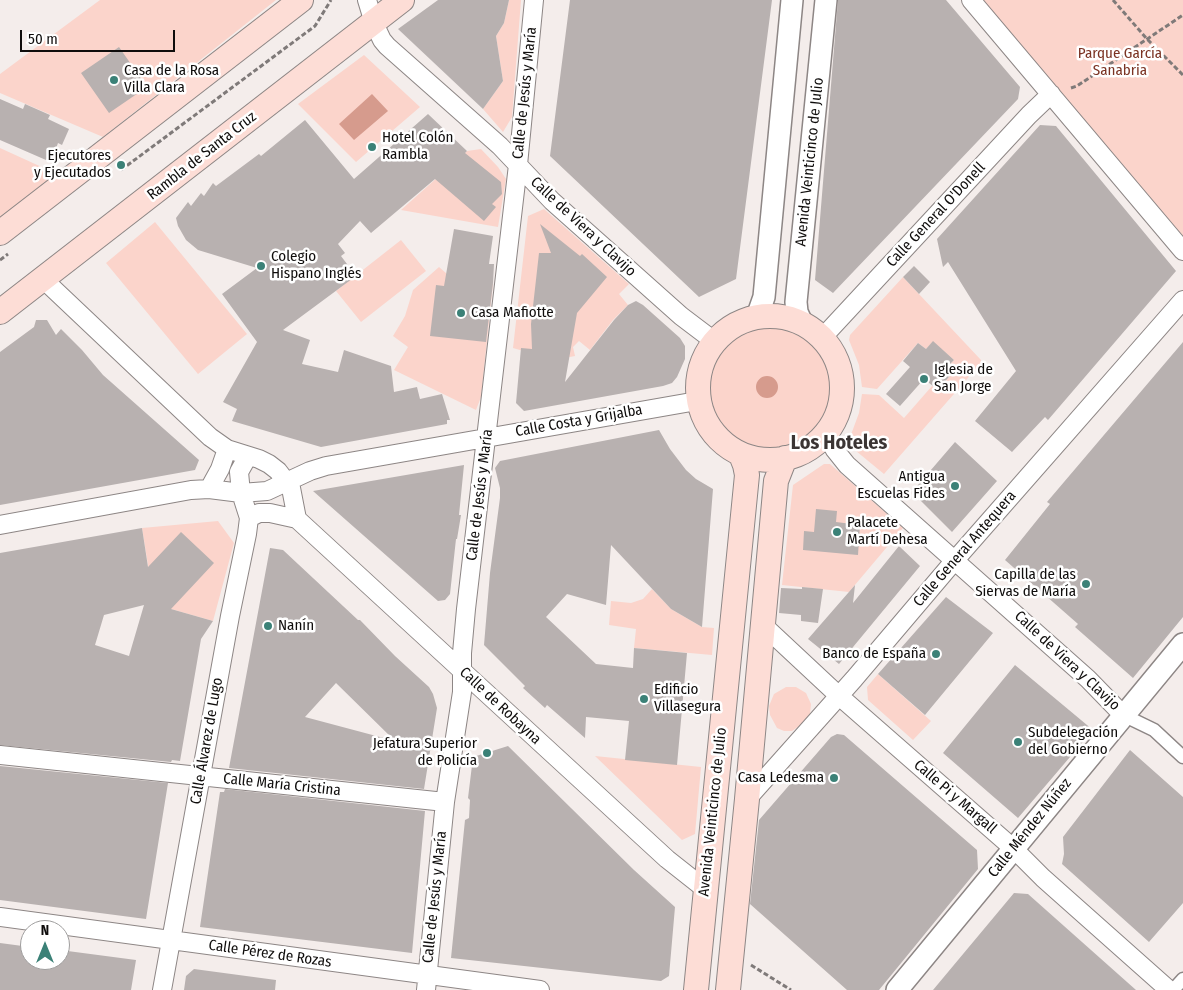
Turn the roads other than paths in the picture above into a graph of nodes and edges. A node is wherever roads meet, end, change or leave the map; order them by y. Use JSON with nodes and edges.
{"nodes":[{"id":1,"x":301,"y":0,"type":"edge"},
{"id":2,"x":367,"y":0,"type":"edge"},
{"id":3,"x":402,"y":0,"type":"edge"},
{"id":4,"x":534,"y":0,"type":"edge"},
{"id":5,"x":792,"y":0,"type":"edge"},
{"id":6,"x":826,"y":0,"type":"edge"},
{"id":7,"x":971,"y":0,"type":"edge"},
{"id":8,"x":374,"y":23,"type":"junction"},
{"id":9,"x":1051,"y":94,"type":"junction"},
{"id":10,"x":518,"y":165,"type":"junction"},
{"id":11,"x":8,"y":241,"type":"edge"},
{"id":12,"x":1183,"y":251,"type":"edge"},
{"id":13,"x":43,"y":280,"type":"junction"},
{"id":14,"x":1183,"y":300,"type":"edge"},
{"id":15,"x":0,"y":312,"type":"edge"},
{"id":16,"x":757,"y":317,"type":"junction"},
{"id":17,"x":802,"y":323,"type":"junction"},
{"id":18,"x":822,"y":338,"type":"junction"},
{"id":19,"x":714,"y":341,"type":"junction"},
{"id":20,"x":697,"y":401,"type":"junction"},
{"id":21,"x":826,"y":434,"type":"junction"},
{"id":22,"x":487,"y":437,"type":"junction"},
{"id":23,"x":227,"y":449,"type":"junction"},
{"id":24,"x":741,"y":455,"type":"junction"},
{"id":25,"x":248,"y":456,"type":"junction"},
{"id":26,"x":785,"y":458,"type":"junction"},
{"id":27,"x":286,"y":482,"type":"junction"},
{"id":28,"x":209,"y":489,"type":"junction"},
{"id":29,"x":241,"y":492,"type":"junction"},
{"id":30,"x":248,"y":518,"type":"junction"},
{"id":31,"x":297,"y":519,"type":"junction"},
{"id":32,"x":0,"y":525,"type":"edge"},
{"id":33,"x":955,"y":560,"type":"junction"},
{"id":34,"x":764,"y":625,"type":"junction"},
{"id":35,"x":1183,"y":644,"type":"edge"},
{"id":36,"x":462,"y":671,"type":"junction"},
{"id":37,"x":838,"y":695,"type":"junction"},
{"id":38,"x":1123,"y":715,"type":"junction"},
{"id":39,"x":0,"y":755,"type":"edge"},
{"id":40,"x":1183,"y":757,"type":"edge"},
{"id":41,"x":201,"y":776,"type":"junction"},
{"id":42,"x":747,"y":799,"type":"junction"},
{"id":43,"x":445,"y":802,"type":"junction"},
{"id":44,"x":1014,"y":848,"type":"junction"},
{"id":45,"x":705,"y":889,"type":"junction"},
{"id":46,"x":0,"y":917,"type":"edge"},
{"id":47,"x":171,"y":940,"type":"junction"},
{"id":48,"x":1183,"y":979,"type":"edge"},
{"id":49,"x":427,"y":982,"type":"edge"},
{"id":50,"x":162,"y":990,"type":"edge"},
{"id":51,"x":540,"y":990,"type":"edge"},
{"id":52,"x":696,"y":990,"type":"edge"},
{"id":53,"x":728,"y":990,"type":"edge"},
{"id":54,"x":897,"y":990,"type":"edge"},
{"id":55,"x":1169,"y":990,"type":"edge"},
{"id":56,"x":1173,"y":990,"type":"edge"}],
"edges":[{"from":1,"to":11,"type":"main road"},
{"from":2,"to":8,"type":"street","name":"Calle de Viera y Clavijo"},
{"from":3,"to":8,"type":"main road","name":"Rambla de Santa Cruz"},
{"from":4,"to":10,"type":"street","name":"Calle de Jesús y María"},
{"from":5,"to":16,"type":"street"},
{"from":6,"to":17,"type":"street","name":"Avenida Veinticinco de Julio"},
{"from":7,"to":9,"type":"street"},
{"from":8,"to":10,"type":"street","name":"Calle de Viera y Clavijo"},
{"from":8,"to":13,"type":"main road","name":"Rambla de Santa Cruz"},
{"from":9,"to":12,"type":"street"},
{"from":9,"to":18,"type":"street","name":"Calle General O'Donell"},
{"from":10,"to":19,"type":"street","name":"Calle de Viera y Clavijo"},
{"from":10,"to":22,"type":"street","name":"Calle de Jesús y María"},
{"from":13,"to":15,"type":"main road","name":"Rambla de Santa Cruz"},
{"from":13,"to":23,"type":"street"},
{"from":14,"to":33,"type":"street","name":"Calle General Antequera"},
{"from":16,"to":17,"type":"main road"},
{"from":16,"to":19,"type":"main road"},
{"from":17,"to":18,"type":"main road"},
{"from":18,"to":21,"type":"main road"},
{"from":19,"to":20,"type":"main road"},
{"from":20,"to":22,"type":"street","name":"Calle Costa y Grijalba"},
{"from":20,"to":24,"type":"main road"},
{"from":21,"to":26,"type":"main road"},
{"from":21,"to":33,"type":"street","name":"Calle de Viera y Clavijo"},
{"from":22,"to":27,"type":"street","name":"Calle Costa y Grijalba"},
{"from":22,"to":36,"type":"street","name":"Calle de Jesús y María"},
{"from":23,"to":25,"type":"street"},
{"from":23,"to":28,"type":"street"},
{"from":24,"to":26,"type":"main road"},
{"from":24,"to":45,"type":"main road","name":"Avenida Veinticinco de Julio"},
{"from":25,"to":27,"type":"street"},
{"from":25,"to":29,"type":"street","name":"Calle Álvarez de Lugo"},
{"from":26,"to":34,"type":"main road"},
{"from":27,"to":29,"type":"street","name":"Calle Costa y Grijalba"},
{"from":27,"to":31,"type":"street"},
{"from":28,"to":29,"type":"street"},
{"from":28,"to":32,"type":"street"},
{"from":29,"to":30,"type":"street","name":"Calle Álvarez de Lugo"},
{"from":30,"to":31,"type":"street"},
{"from":30,"to":41,"type":"street","name":"Calle Álvarez de Lugo"},
{"from":31,"to":36,"type":"street","name":"Calle de Robayna"},
{"from":33,"to":37,"type":"street","name":"Calle General Antequera"},
{"from":33,"to":38,"type":"street","name":"Calle de Viera y Clavijo"},
{"from":34,"to":37,"type":"street","name":"Calle Pi y Margall"},
{"from":34,"to":42,"type":"main road"},
{"from":35,"to":38,"type":"street","name":"Calle Méndez Núñez"},
{"from":36,"to":43,"type":"street","name":"Calle de Jesús y María"},
{"from":36,"to":45,"type":"street","name":"Calle de Robayna"},
{"from":37,"to":42,"type":"street","name":"Calle General Antequera"},
{"from":37,"to":44,"type":"street","name":"Calle Pi y Margall"},
{"from":38,"to":40,"type":"street","name":"Calle de Viera y Clavijo"},
{"from":38,"to":44,"type":"street","name":"Calle Méndez Núñez"},
{"from":39,"to":41,"type":"street","name":"Calle María Cristina"},
{"from":41,"to":43,"type":"street","name":"Calle María Cristina"},
{"from":41,"to":47,"type":"street","name":"Calle Álvarez de Lugo"},
{"from":42,"to":53,"type":"main road"},
{"from":43,"to":49,"type":"street","name":"Calle de Jesús y María"},
{"from":44,"to":54,"type":"street","name":"Calle Méndez Núñez"},
{"from":44,"to":55,"type":"street","name":"Calle Pi y Margall"},
{"from":45,"to":52,"type":"main road","name":"Avenida Veinticinco de Julio"},
{"from":46,"to":47,"type":"street","name":"Calle Pérez de Rozas"},
{"from":47,"to":49,"type":"street","name":"Calle Pérez de Rozas"},
{"from":47,"to":50,"type":"street","name":"Calle Álvarez de Lugo"},
{"from":48,"to":56,"type":"street"},
{"from":49,"to":51,"type":"street","name":"Calle Pérez de Rozas"}]}
